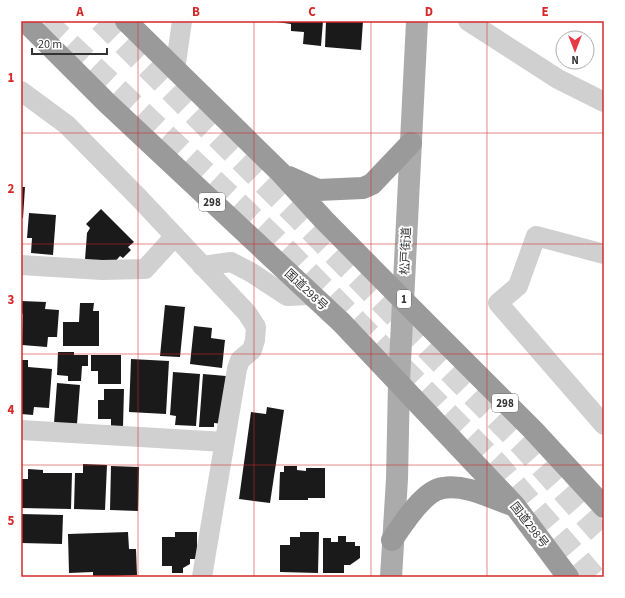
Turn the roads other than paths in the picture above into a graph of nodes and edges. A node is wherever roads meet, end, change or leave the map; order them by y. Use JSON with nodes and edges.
{"nodes":[{"id":1,"x":25,"y":21,"type":"edge"},
{"id":2,"x":126,"y":21,"type":"edge"},
{"id":3,"x":182,"y":21,"type":"edge"},
{"id":4,"x":417,"y":21,"type":"edge"},
{"id":5,"x":468,"y":21,"type":"edge"},
{"id":6,"x":21,"y":38,"type":"edge"},
{"id":7,"x":175,"y":70,"type":"junction"},
{"id":8,"x":21,"y":91,"type":"edge"},
{"id":9,"x":106,"y":102,"type":"junction"},
{"id":10,"x":604,"y":102,"type":"edge"},
{"id":11,"x":411,"y":143,"type":"junction"},
{"id":12,"x":282,"y":174,"type":"junction"},
{"id":13,"x":175,"y":236,"type":"junction"},
{"id":14,"x":604,"y":254,"type":"edge"},
{"id":15,"x":21,"y":265,"type":"edge"},
{"id":16,"x":202,"y":266,"type":"junction"},
{"id":17,"x":311,"y":295,"type":"junction"},
{"id":18,"x":404,"y":301,"type":"junction"},
{"id":19,"x":399,"y":382,"type":"junction"},
{"id":20,"x":604,"y":425,"type":"edge"},
{"id":21,"x":21,"y":430,"type":"edge"},
{"id":22,"x":226,"y":442,"type":"junction"},
{"id":23,"x":515,"y":506,"type":"junction"},
{"id":24,"x":604,"y":507,"type":"edge"},
{"id":25,"x":392,"y":540,"type":"junction"},
{"id":26,"x":202,"y":577,"type":"edge"},
{"id":27,"x":391,"y":577,"type":"edge"},
{"id":28,"x":568,"y":577,"type":"edge"}],
"edges":[{"from":1,"to":9,"type":"highway","name":"国道298号","number":"298"},
{"from":2,"to":7,"type":"highway","number":"298"},
{"from":3,"to":7,"type":"street"},
{"from":4,"to":11,"type":"main road","name":"松戸街道","number":"1"},
{"from":5,"to":10,"type":"street"},
{"from":6,"to":9,"type":"highway"},
{"from":7,"to":12,"type":"highway","number":"298"},
{"from":8,"to":13,"type":"street"},
{"from":9,"to":17,"type":"highway","name":"国道298号","number":"298"},
{"from":11,"to":12,"type":"highway"},
{"from":11,"to":18,"type":"main road","name":"松戸街道","number":"1"},
{"from":12,"to":18,"type":"highway","number":"298"},
{"from":13,"to":15,"type":"street"},
{"from":13,"to":16,"type":"street"},
{"from":14,"to":20,"type":"street"},
{"from":16,"to":17,"type":"street"},
{"from":16,"to":22,"type":"street"},
{"from":17,"to":19,"type":"highway","name":"国道298号","number":"298"},
{"from":18,"to":19,"type":"main road","name":"松戸街道","number":"1"},
{"from":18,"to":24,"type":"highway","number":"298"},
{"from":19,"to":23,"type":"highway","name":"国道298号","number":"298"},
{"from":19,"to":25,"type":"main road","name":"松戸街道","number":"1"},
{"from":21,"to":22,"type":"street"},
{"from":22,"to":26,"type":"street"},
{"from":23,"to":25,"type":"highway"},
{"from":23,"to":28,"type":"highway","name":"国道298号","number":"298"},
{"from":25,"to":27,"type":"main road","name":"松戸街道","number":"1"}]}
